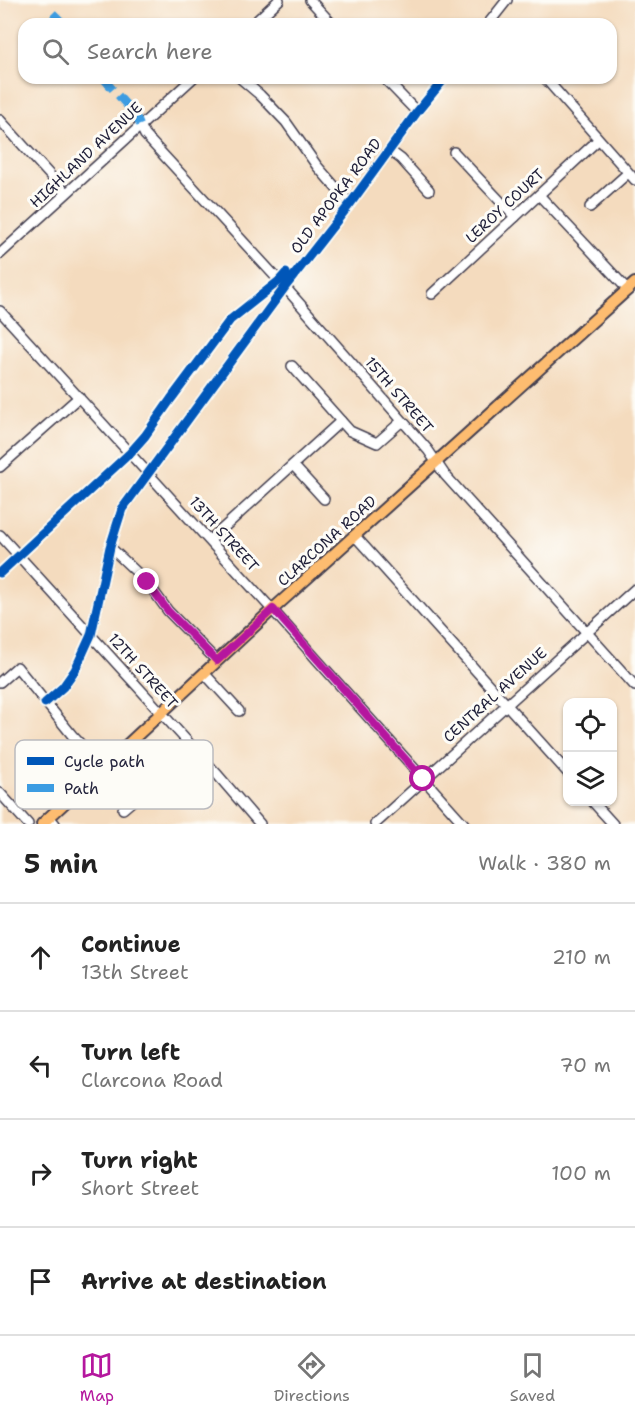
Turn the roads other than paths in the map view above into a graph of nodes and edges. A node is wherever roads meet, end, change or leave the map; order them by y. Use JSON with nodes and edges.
{"nodes":[{"id":1,"x":279,"y":0,"type":"edge"},
{"id":2,"x":310,"y":0,"type":"edge"},
{"id":3,"x":507,"y":0,"type":"edge"},
{"id":4,"x":260,"y":18,"type":"edge"},
{"id":5,"x":326,"y":18,"type":"edge"},
{"id":6,"x":496,"y":18,"type":"edge"},
{"id":7,"x":186,"y":84,"type":"edge"},
{"id":8,"x":247,"y":84,"type":"edge"},
{"id":9,"x":390,"y":84,"type":"edge"},
{"id":10,"x":439,"y":84,"type":"edge"},
{"id":11,"x":550,"y":84,"type":"edge"},
{"id":12,"x":417,"y":112,"type":"junction"},
{"id":13,"x":0,"y":120,"type":"edge"},
{"id":14,"x":140,"y":125,"type":"junction"},
{"id":15,"x":598,"y":140,"type":"junction"},
{"id":16,"x":389,"y":150,"type":"junction"},
{"id":17,"x":453,"y":152,"type":"dead end"},
{"id":18,"x":632,"y":177,"type":"edge"},
{"id":19,"x":429,"y":190,"type":"dead end"},
{"id":20,"x":66,"y":193,"type":"junction"},
{"id":21,"x":539,"y":195,"type":"junction"},
{"id":22,"x":350,"y":204,"type":"junction"},
{"id":23,"x":590,"y":207,"type":"dead end"},
{"id":24,"x":514,"y":217,"type":"junction"},
{"id":25,"x":0,"y":254,"type":"edge"},
{"id":26,"x":632,"y":286,"type":"edge"},
{"id":27,"x":285,"y":287,"type":"junction"},
{"id":28,"x":432,"y":294,"type":"dead end"},
{"id":29,"x":0,"y":311,"type":"edge"},
{"id":30,"x":292,"y":366,"type":"dead end"},
{"id":31,"x":79,"y":397,"type":"junction"},
{"id":32,"x":341,"y":421,"type":"junction"},
{"id":33,"x":402,"y":421,"type":"junction"},
{"id":34,"x":437,"y":462,"type":"junction"},
{"id":35,"x":293,"y":465,"type":"junction"},
{"id":36,"x":0,"y":467,"type":"edge"},
{"id":37,"x":149,"y":473,"type":"junction"},
{"id":38,"x":324,"y":499,"type":"dead end"},
{"id":39,"x":0,"y":535,"type":"edge"},
{"id":40,"x":355,"y":536,"type":"junction"},
{"id":41,"x":210,"y":540,"type":"junction"},
{"id":42,"x":110,"y":547,"type":"junction"},
{"id":43,"x":635,"y":589,"type":"edge"},
{"id":44,"x":273,"y":609,"type":"junction"},
{"id":45,"x":586,"y":632,"type":"junction"},
{"id":46,"x":91,"y":635,"type":"junction"},
{"id":47,"x":217,"y":661,"type":"junction"},
{"id":48,"x":204,"y":673,"type":"junction"},
{"id":49,"x":0,"y":682,"type":"edge"},
{"id":50,"x":635,"y":686,"type":"edge"},
{"id":51,"x":45,"y":703,"type":"junction"},
{"id":52,"x":506,"y":705,"type":"junction"},
{"id":53,"x":239,"y":711,"type":"dead end"},
{"id":54,"x":161,"y":713,"type":"junction"},
{"id":55,"x":77,"y":740,"type":"edge"},
{"id":56,"x":132,"y":740,"type":"edge"},
{"id":57,"x":186,"y":740,"type":"edge"},
{"id":58,"x":563,"y":769,"type":"edge"},
{"id":59,"x":213,"y":770,"type":"edge"},
{"id":60,"x":423,"y":779,"type":"junction"},
{"id":61,"x":0,"y":793,"type":"edge"},
{"id":62,"x":597,"y":806,"type":"edge"},
{"id":63,"x":62,"y":809,"type":"edge"},
{"id":64,"x":49,"y":822,"type":"edge"},
{"id":65,"x":28,"y":824,"type":"edge"},
{"id":66,"x":260,"y":824,"type":"edge"},
{"id":67,"x":375,"y":824,"type":"edge"},
{"id":68,"x":464,"y":824,"type":"edge"},
{"id":69,"x":613,"y":824,"type":"edge"}],
"edges":[{"from":1,"to":4,"type":"street"},
{"from":2,"to":5,"type":"street"},
{"from":3,"to":6,"type":"street"},
{"from":7,"to":14,"type":"street","name":"HIGHLAND AVENUE"},
{"from":8,"to":22,"type":"street"},
{"from":9,"to":12,"type":"street"},
{"from":10,"to":12,"type":"street","name":"OLD APOPKA ROAD"},
{"from":11,"to":15,"type":"street"},
{"from":12,"to":16,"type":"street","name":"OLD APOPKA ROAD"},
{"from":13,"to":20,"type":"street"},
{"from":14,"to":20,"type":"street","name":"HIGHLAND AVENUE"},
{"from":14,"to":27,"type":"street","name":"15TH STREET"},
{"from":15,"to":18,"type":"street"},
{"from":15,"to":21,"type":"street","name":"LEROY COURT"},
{"from":16,"to":19,"type":"street"},
{"from":16,"to":22,"type":"street","name":"OLD APOPKA ROAD"},
{"from":17,"to":24,"type":"street"},
{"from":18,"to":23,"type":"street"},
{"from":20,"to":25,"type":"street","name":"HIGHLAND AVENUE"},
{"from":21,"to":24,"type":"street","name":"LEROY COURT"},
{"from":21,"to":26,"type":"street"},
{"from":22,"to":27,"type":"street","name":"OLD APOPKA ROAD"},
{"from":24,"to":28,"type":"street","name":"LEROY COURT"},
{"from":26,"to":34,"type":"main road","name":"CLARCONA ROAD"},
{"from":27,"to":33,"type":"street","name":"15TH STREET"},
{"from":27,"to":37,"type":"street","name":"OLD APOPKA ROAD"},
{"from":29,"to":31,"type":"street","name":"13TH STREET"},
{"from":30,"to":32,"type":"street"},
{"from":31,"to":36,"type":"street"},
{"from":31,"to":37,"type":"street","name":"13TH STREET"},
{"from":32,"to":33,"type":"street"},
{"from":32,"to":35,"type":"street"},
{"from":33,"to":34,"type":"street","name":"15TH STREET"},
{"from":34,"to":40,"type":"main road","name":"CLARCONA ROAD"},
{"from":34,"to":45,"type":"street","name":"15TH STREET"},
{"from":35,"to":38,"type":"street"},
{"from":35,"to":41,"type":"street"},
{"from":37,"to":41,"type":"street","name":"13TH STREET"},
{"from":37,"to":42,"type":"street","name":"OLD APOPKA ROAD"},
{"from":39,"to":46,"type":"street","name":"12TH STREET"},
{"from":40,"to":44,"type":"main road","name":"CLARCONA ROAD"},
{"from":40,"to":52,"type":"street"},
{"from":41,"to":44,"type":"street","name":"13TH STREET"},
{"from":42,"to":46,"type":"street","name":"OLD APOPKA ROAD"},
{"from":42,"to":47,"type":"street"},
{"from":43,"to":45,"type":"street","name":"CENTRAL AVENUE"},
{"from":44,"to":47,"type":"main road","name":"CLARCONA ROAD"},
{"from":44,"to":60,"type":"street","name":"13TH STREET"},
{"from":45,"to":50,"type":"street","name":"15TH STREET"},
{"from":45,"to":52,"type":"street","name":"CENTRAL AVENUE"},
{"from":46,"to":51,"type":"street","name":"OLD APOPKA ROAD"},
{"from":46,"to":54,"type":"street","name":"12TH STREET"},
{"from":47,"to":48,"type":"main road","name":"CLARCONA ROAD"},
{"from":48,"to":53,"type":"street"},
{"from":48,"to":54,"type":"main road","name":"CLARCONA ROAD"},
{"from":49,"to":51,"type":"street"},
{"from":51,"to":55,"type":"street"},
{"from":52,"to":58,"type":"street"},
{"from":52,"to":60,"type":"street","name":"CENTRAL AVENUE"},
{"from":54,"to":56,"type":"main road","name":"CLARCONA ROAD"},
{"from":54,"to":57,"type":"street","name":"12TH STREET"},
{"from":59,"to":66,"type":"street","name":"12TH STREET"},
{"from":60,"to":67,"type":"street","name":"CENTRAL AVENUE"},
{"from":60,"to":68,"type":"street","name":"13TH STREET"},
{"from":61,"to":65,"type":"street"},
{"from":62,"to":69,"type":"street"},
{"from":63,"to":64,"type":"main road","name":"CLARCONA ROAD"}]}
